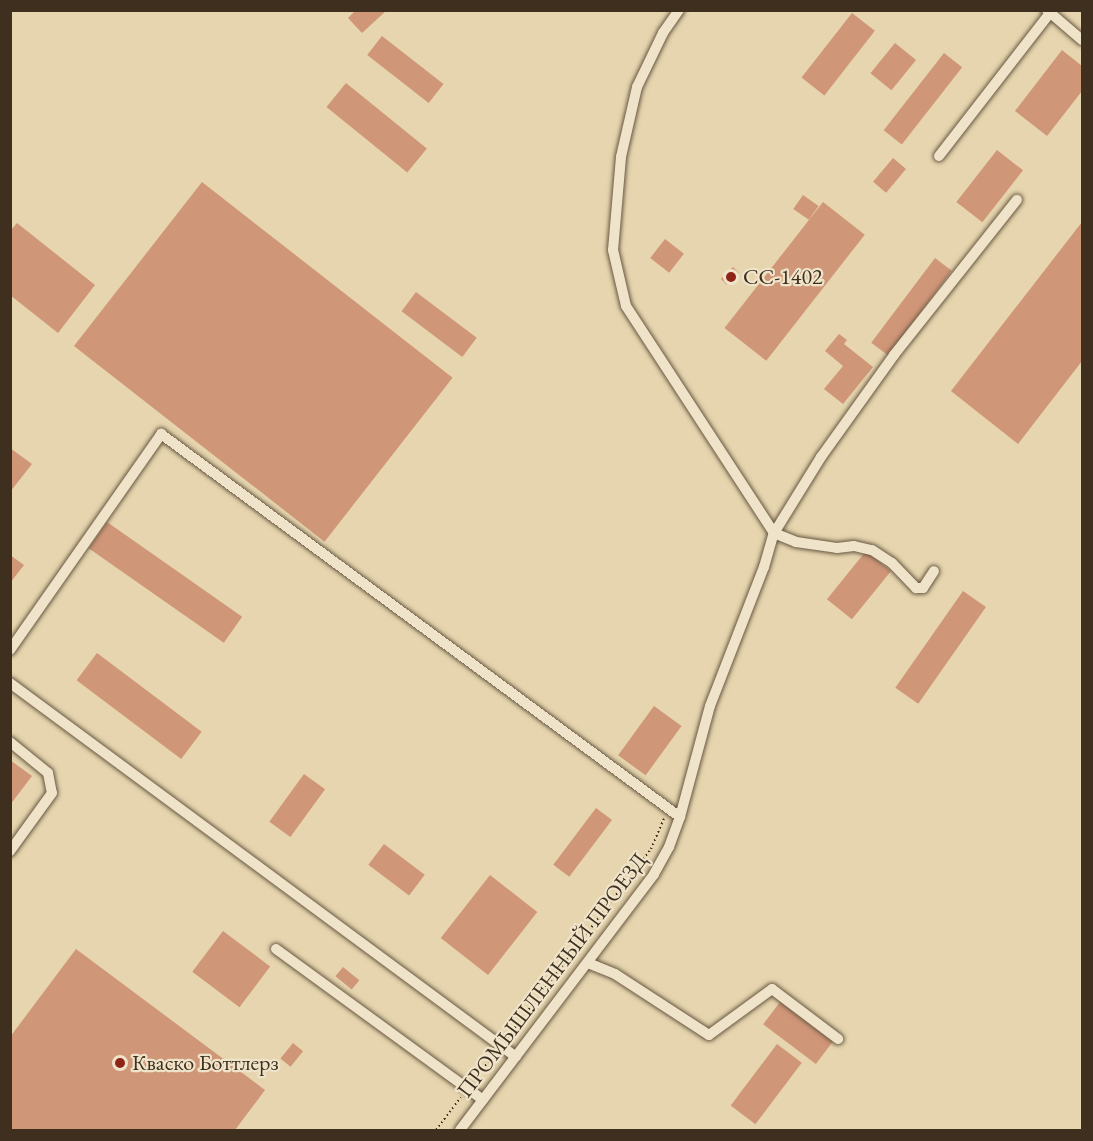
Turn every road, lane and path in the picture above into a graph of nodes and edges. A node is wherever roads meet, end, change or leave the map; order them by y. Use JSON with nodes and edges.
{"nodes":[{"id":1,"x":679,"y":10,"type":"edge"},
{"id":2,"x":1048,"y":12,"type":"edge"},
{"id":3,"x":1083,"y":40,"type":"edge"},
{"id":4,"x":939,"y":156,"type":"dead end"},
{"id":5,"x":1017,"y":200,"type":"dead end"},
{"id":6,"x":774,"y":533,"type":"junction"},
{"id":7,"x":934,"y":571,"type":"dead end"},
{"id":8,"x":10,"y":650,"type":"edge"},
{"id":9,"x":10,"y":683,"type":"edge"},
{"id":10,"x":10,"y":742,"type":"edge"},
{"id":11,"x":667,"y":807,"type":"junction"},
{"id":12,"x":680,"y":817,"type":"junction"},
{"id":13,"x":10,"y":851,"type":"edge"},
{"id":14,"x":276,"y":949,"type":"dead end"},
{"id":15,"x":588,"y":963,"type":"junction"},
{"id":16,"x":838,"y":1039,"type":"dead end"},
{"id":17,"x":501,"y":1046,"type":"junction"},
{"id":18,"x":516,"y":1057,"type":"junction"},
{"id":19,"x":467,"y":1089,"type":"junction"},
{"id":20,"x":483,"y":1100,"type":"junction"},
{"id":21,"x":436,"y":1131,"type":"edge"},
{"id":22,"x":460,"y":1131,"type":"edge"}],
"edges":[{"from":1,"to":6,"type":"street"},
{"from":2,"to":3,"type":"street"},
{"from":2,"to":4,"type":"street"},
{"from":5,"to":6,"type":"street","name":"ПРОМЫШЛЕННЫЙ ПРОЕЗД"},
{"from":6,"to":7,"type":"street"},
{"from":6,"to":12,"type":"street","name":"ПРОМЫШЛЕННЫЙ ПРОЕЗД"},
{"from":8,"to":11,"type":"street"},
{"from":9,"to":17,"type":"street"},
{"from":10,"to":13,"type":"street"},
{"from":11,"to":12,"type":"street"},
{"from":11,"to":17,"type":"path"},
{"from":12,"to":15,"type":"street","name":"ПРОМЫШЛЕННЫЙ ПРОЕЗД"},
{"from":14,"to":19,"type":"street"},
{"from":15,"to":16,"type":"street"},
{"from":15,"to":18,"type":"street","name":"ПРОМЫШЛЕННЫЙ ПРОЕЗД"},
{"from":17,"to":18,"type":"street"},
{"from":17,"to":19,"type":"path"},
{"from":18,"to":20,"type":"street","name":"ПРОМЫШЛЕННЫЙ ПРОЕЗД"},
{"from":19,"to":20,"type":"street"},
{"from":19,"to":21,"type":"path"},
{"from":20,"to":22,"type":"street","name":"ПРОМЫШЛЕННЫЙ ПРОЕЗД"}]}
